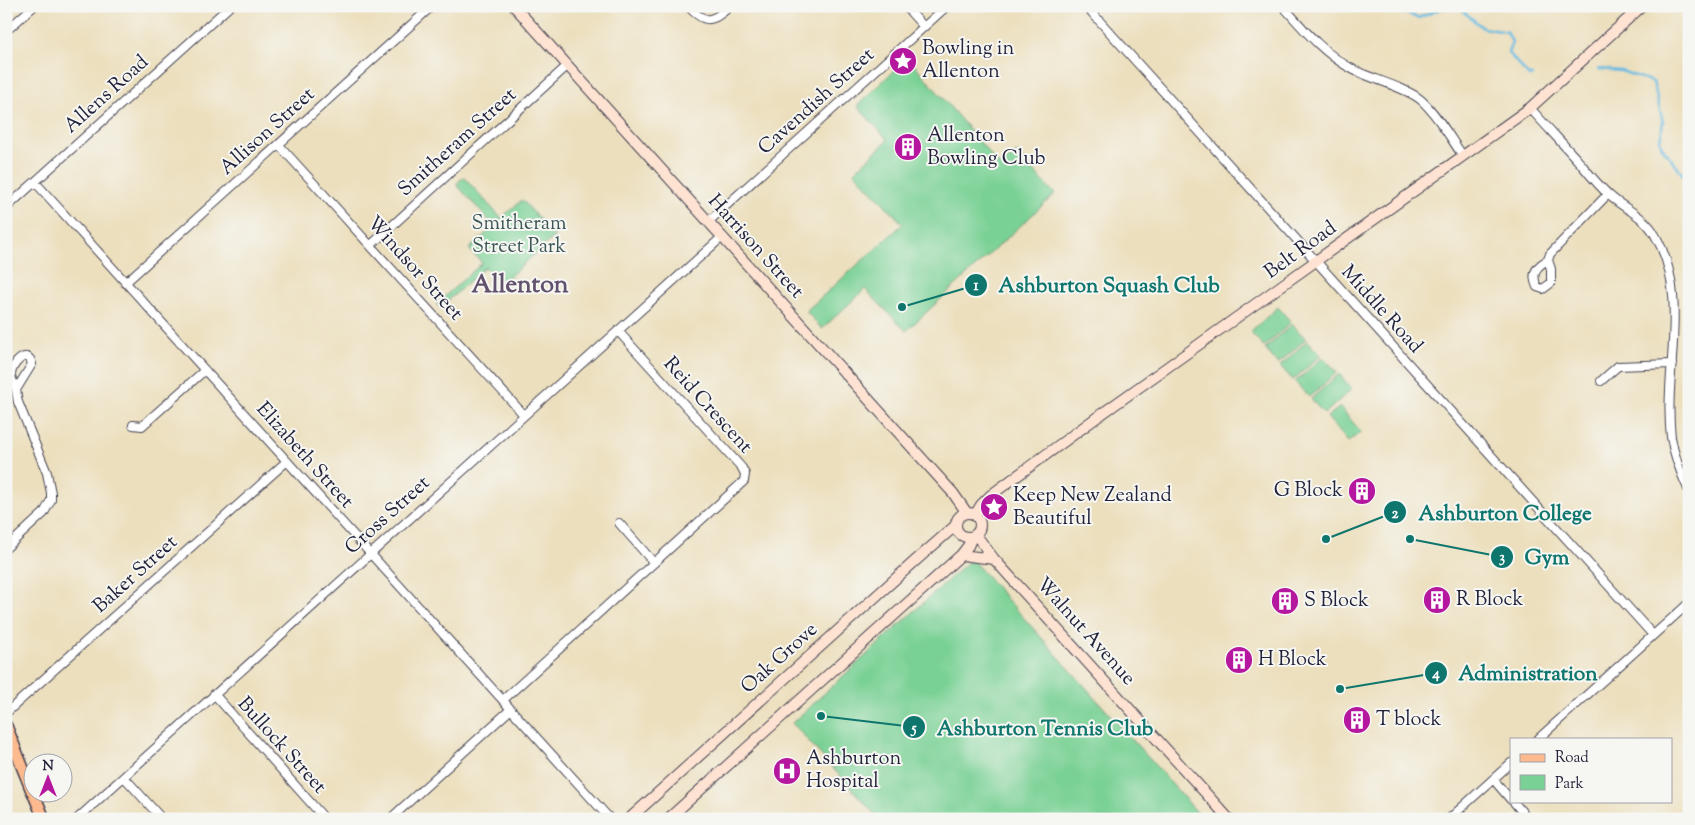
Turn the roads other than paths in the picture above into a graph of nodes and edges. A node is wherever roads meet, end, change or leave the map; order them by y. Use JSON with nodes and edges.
{"nodes":[{"id":1,"x":34,"y":6,"type":"edge"},
{"id":2,"x":230,"y":6,"type":"edge"},
{"id":3,"x":432,"y":6,"type":"edge"},
{"id":4,"x":514,"y":6,"type":"edge"},
{"id":5,"x":688,"y":6,"type":"edge"},
{"id":6,"x":730,"y":6,"type":"edge"},
{"id":7,"x":905,"y":6,"type":"edge"},
{"id":8,"x":947,"y":6,"type":"edge"},
{"id":9,"x":1086,"y":6,"type":"edge"},
{"id":10,"x":1283,"y":6,"type":"edge"},
{"id":11,"x":1642,"y":6,"type":"edge"},
{"id":12,"x":924,"y":27,"type":"junction"},
{"id":13,"x":6,"y":31,"type":"edge"},
{"id":14,"x":568,"y":66,"type":"junction"},
{"id":15,"x":1530,"y":108,"type":"junction"},
{"id":16,"x":279,"y":145,"type":"junction"},
{"id":17,"x":1463,"y":156,"type":"junction"},
{"id":18,"x":35,"y":182,"type":"junction"},
{"id":19,"x":1608,"y":194,"type":"junction"},
{"id":20,"x":6,"y":208,"type":"edge"},
{"id":21,"x":708,"y":222,"type":"junction"},
{"id":22,"x":722,"y":237,"type":"junction"},
{"id":23,"x":370,"y":245,"type":"junction"},
{"id":24,"x":1548,"y":260,"type":"dead end"},
{"id":25,"x":1316,"y":262,"type":"junction"},
{"id":26,"x":126,"y":283,"type":"junction"},
{"id":27,"x":618,"y":330,"type":"junction"},
{"id":28,"x":1672,"y":364,"type":"junction"},
{"id":29,"x":205,"y":370,"type":"junction"},
{"id":30,"x":1602,"y":381,"type":"dead end"},
{"id":31,"x":16,"y":390,"type":"dead end"},
{"id":32,"x":524,"y":415,"type":"junction"},
{"id":33,"x":133,"y":425,"type":"dead end"},
{"id":34,"x":287,"y":461,"type":"junction"},
{"id":35,"x":1689,"y":491,"type":"edge"},
{"id":36,"x":971,"y":514,"type":"junction"},
{"id":37,"x":618,"y":523,"type":"dead end"},
{"id":38,"x":955,"y":526,"type":"junction"},
{"id":39,"x":974,"y":536,"type":"junction"},
{"id":40,"x":6,"y":548,"type":"edge"},
{"id":41,"x":370,"y":554,"type":"junction"},
{"id":42,"x":961,"y":555,"type":"junction"},
{"id":43,"x":994,"y":558,"type":"junction"},
{"id":44,"x":654,"y":563,"type":"junction"},
{"id":45,"x":1689,"y":603,"type":"edge"},
{"id":46,"x":1653,"y":635,"type":"junction"},
{"id":47,"x":214,"y":694,"type":"junction"},
{"id":48,"x":503,"y":700,"type":"junction"},
{"id":49,"x":511,"y":709,"type":"junction"},
{"id":50,"x":6,"y":713,"type":"edge"},
{"id":51,"x":6,"y":726,"type":"edge"},
{"id":52,"x":1539,"y":738,"type":"edge"},
{"id":53,"x":1510,"y":763,"type":"edge"},
{"id":54,"x":22,"y":765,"type":"edge"},
{"id":55,"x":124,"y":776,"type":"junction"},
{"id":56,"x":1493,"y":779,"type":"junction"},
{"id":57,"x":1510,"y":798,"type":"edge"},
{"id":58,"x":37,"y":802,"type":"edge"},
{"id":59,"x":1514,"y":802,"type":"edge"},
{"id":60,"x":44,"y":819,"type":"edge"},
{"id":61,"x":77,"y":819,"type":"edge"},
{"id":62,"x":162,"y":819,"type":"edge"},
{"id":63,"x":325,"y":819,"type":"edge"},
{"id":64,"x":390,"y":819,"type":"edge"},
{"id":65,"x":610,"y":819,"type":"edge"},
{"id":66,"x":628,"y":819,"type":"edge"},
{"id":67,"x":668,"y":819,"type":"edge"},
{"id":68,"x":1229,"y":819,"type":"edge"},
{"id":69,"x":1449,"y":819,"type":"edge"},
{"id":70,"x":1528,"y":819,"type":"edge"}],
"edges":[{"from":1,"to":13,"type":"street"},
{"from":2,"to":18,"type":"street","name":"Allens Road"},
{"from":3,"to":16,"type":"street","name":"Allison Street"},
{"from":4,"to":14,"type":"street","name":"Harrison Street"},
{"from":5,"to":6,"type":"street"},
{"from":7,"to":12,"type":"street"},
{"from":8,"to":12,"type":"street","name":"Cavendish Street"},
{"from":9,"to":25,"type":"street","name":"Middle Road"},
{"from":10,"to":17,"type":"street"},
{"from":11,"to":15,"type":"street","name":"Belt Road"},
{"from":12,"to":21,"type":"street","name":"Cavendish Street"},
{"from":14,"to":21,"type":"street","name":"Harrison Street"},
{"from":14,"to":23,"type":"street","name":"Smitheram Street"},
{"from":15,"to":17,"type":"street","name":"Belt Road"},
{"from":15,"to":19,"type":"street"},
{"from":16,"to":23,"type":"street","name":"Windsor Street"},
{"from":16,"to":26,"type":"street","name":"Allison Street"},
{"from":17,"to":25,"type":"street","name":"Belt Road"},
{"from":18,"to":20,"type":"street","name":"Allens Road"},
{"from":18,"to":26,"type":"street","name":"Elizabeth Street"},
{"from":19,"to":24,"type":"street"},
{"from":19,"to":28,"type":"street"},
{"from":21,"to":22,"type":"street","name":"Harrison Street"},
{"from":22,"to":27,"type":"street","name":"Cross Street"},
{"from":22,"to":36,"type":"street","name":"Harrison Street"},
{"from":23,"to":32,"type":"street","name":"Windsor Street"},
{"from":25,"to":36,"type":"street","name":"Belt Road"},
{"from":25,"to":46,"type":"street","name":"Middle Road"},
{"from":26,"to":29,"type":"street","name":"Elizabeth Street"},
{"from":27,"to":32,"type":"street","name":"Cross Street"},
{"from":27,"to":44,"type":"street","name":"Reid Crescent"},
{"from":28,"to":30,"type":"street"},
{"from":28,"to":35,"type":"street"},
{"from":29,"to":33,"type":"street"},
{"from":29,"to":34,"type":"street","name":"Elizabeth Street"},
{"from":31,"to":40,"type":"street"},
{"from":32,"to":41,"type":"street","name":"Cross Street"},
{"from":34,"to":41,"type":"street","name":"Elizabeth Street"},
{"from":34,"to":50,"type":"street","name":"Baker Street"},
{"from":36,"to":38,"type":"street"},
{"from":36,"to":39,"type":"street"},
{"from":37,"to":44,"type":"street"},
{"from":38,"to":39,"type":"street"},
{"from":38,"to":66,"type":"street","name":"Oak Grove"},
{"from":39,"to":42,"type":"street"},
{"from":39,"to":43,"type":"street","name":"Walnut Avenue"},
{"from":41,"to":47,"type":"street","name":"Cross Street"},
{"from":41,"to":48,"type":"street","name":"Elizabeth Street"},
{"from":42,"to":43,"type":"street"},
{"from":42,"to":67,"type":"street"},
{"from":43,"to":68,"type":"street","name":"Walnut Avenue"},
{"from":44,"to":48,"type":"street","name":"Reid Crescent"},
{"from":45,"to":46,"type":"street"},
{"from":46,"to":52,"type":"street"},
{"from":47,"to":55,"type":"street","name":"Cross Street"},
{"from":47,"to":63,"type":"street","name":"Bullock Street"},
{"from":48,"to":49,"type":"street","name":"Elizabeth Street"},
{"from":49,"to":64,"type":"street"},
{"from":49,"to":65,"type":"street","name":"Elizabeth Street"},
{"from":51,"to":54,"type":"main road"},
{"from":53,"to":56,"type":"street"},
{"from":55,"to":61,"type":"street","name":"Cross Street"},
{"from":55,"to":62,"type":"street"},
{"from":56,"to":57,"type":"street"},
{"from":56,"to":69,"type":"street"},
{"from":58,"to":60,"type":"main road"},
{"from":59,"to":70,"type":"street"}]}
